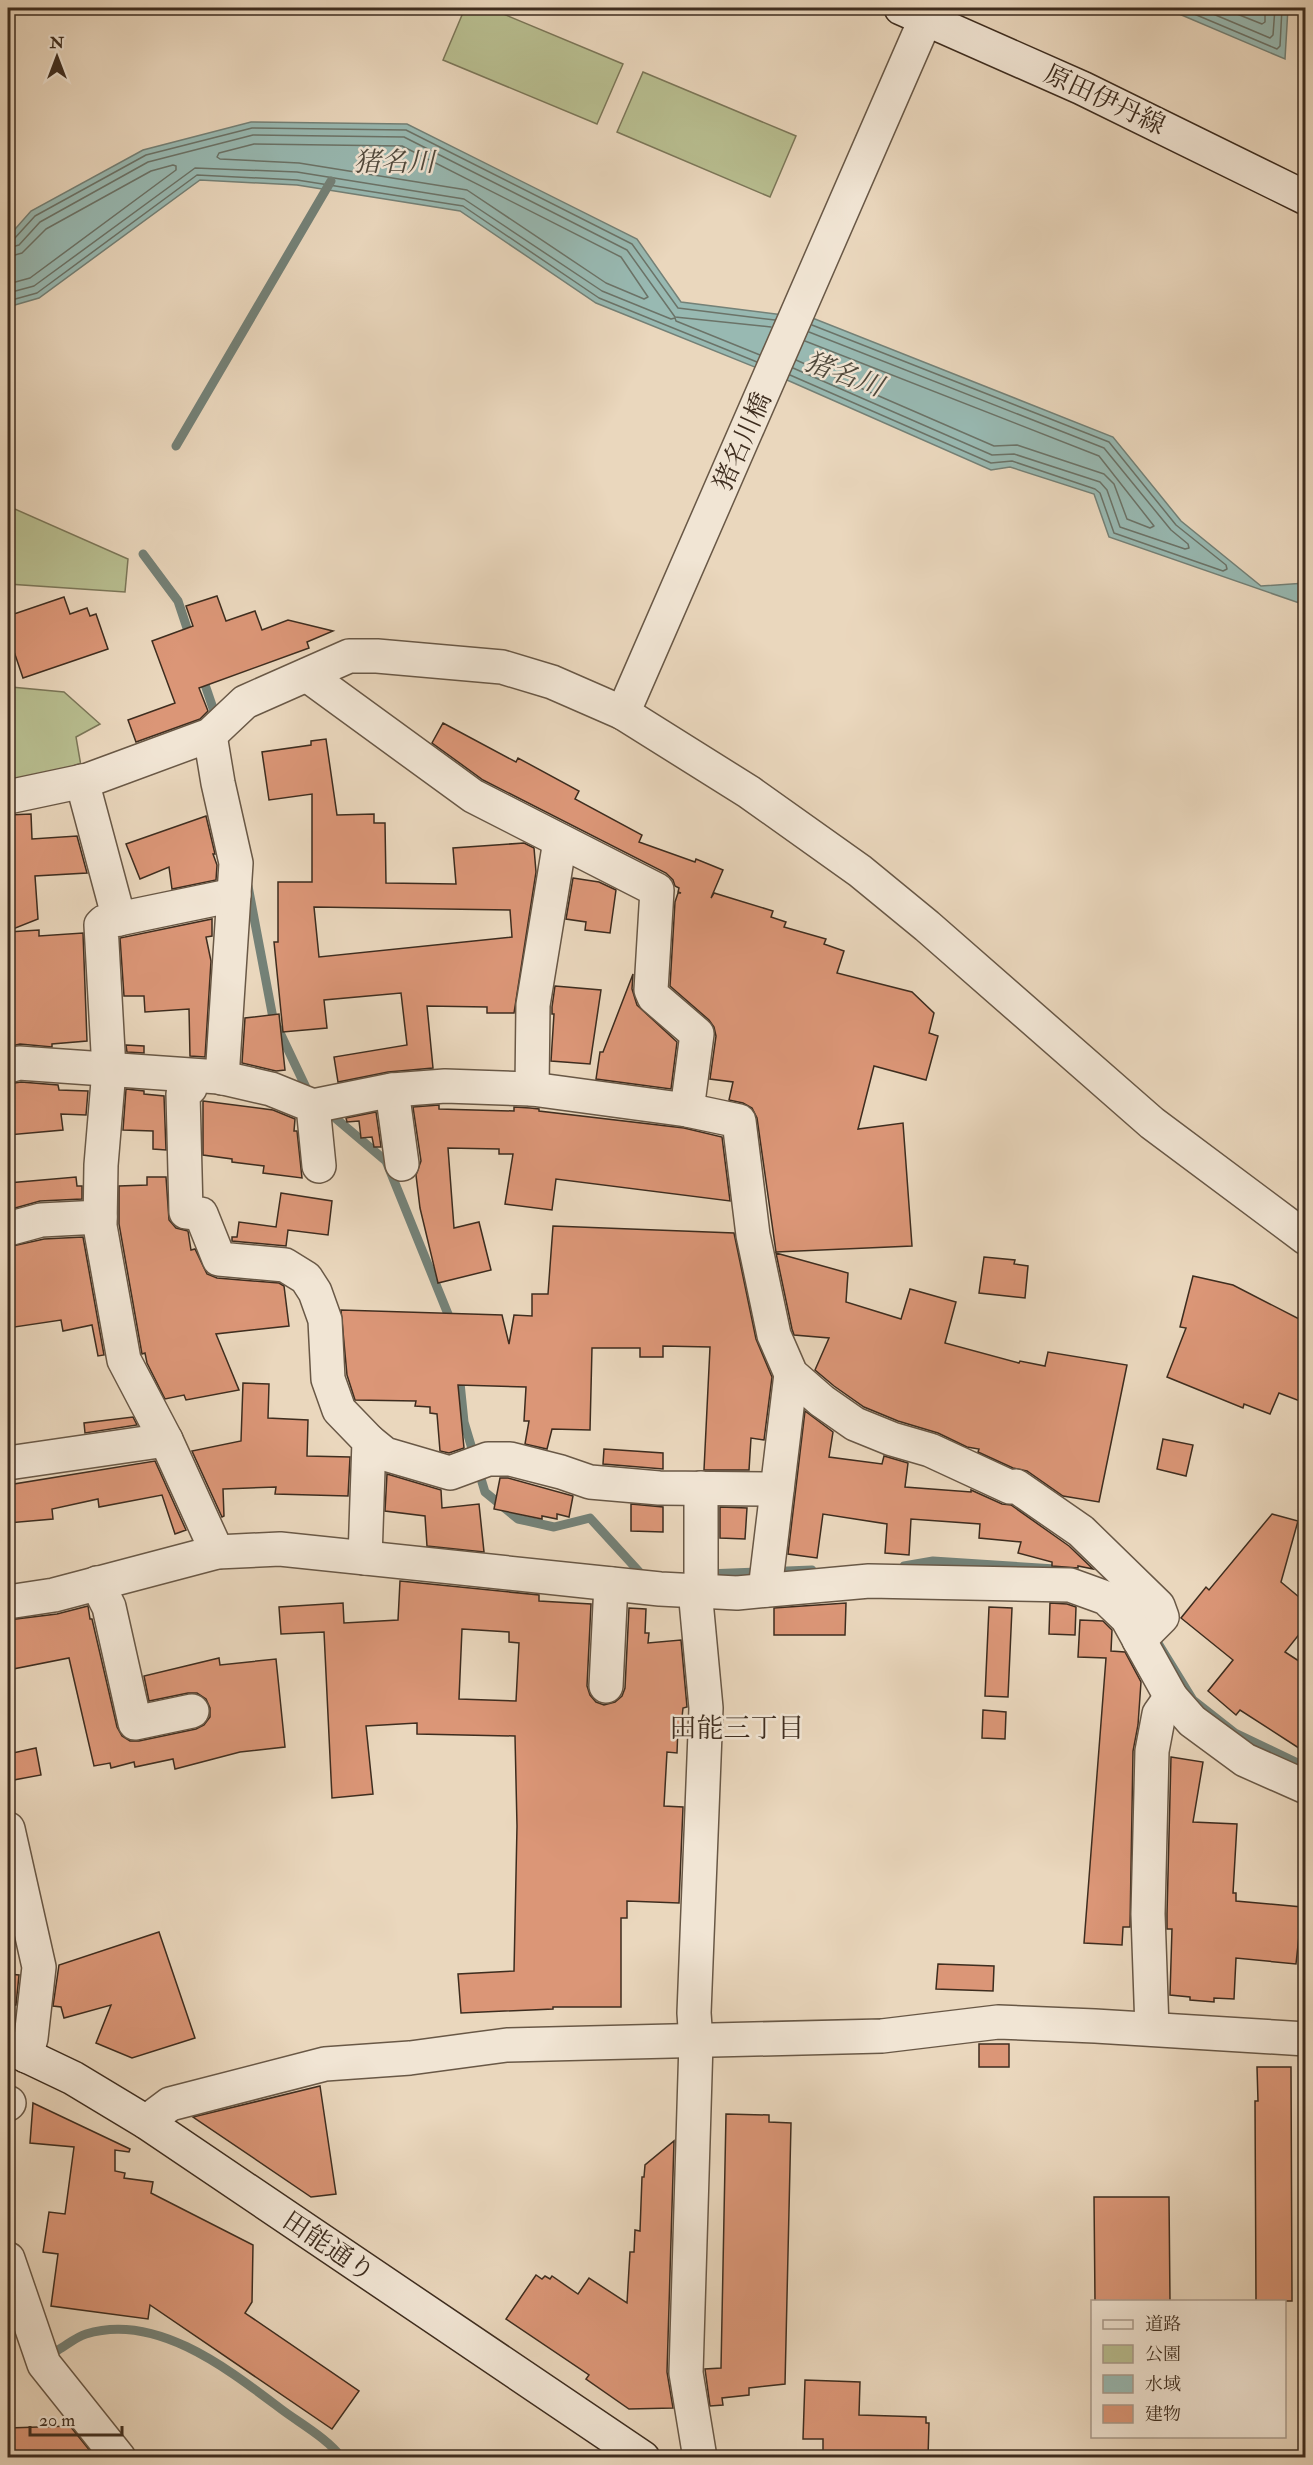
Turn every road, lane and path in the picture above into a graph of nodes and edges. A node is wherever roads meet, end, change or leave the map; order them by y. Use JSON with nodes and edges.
{"nodes":[{"id":1,"x":914,"y":13,"type":"edge"},
{"id":2,"x":1305,"y":198,"type":"edge"},
{"id":3,"x":307,"y":675,"type":"junction"},
{"id":4,"x":624,"y":713,"type":"junction"},
{"id":5,"x":210,"y":735,"type":"junction"},
{"id":6,"x":82,"y":781,"type":"junction"},
{"id":7,"x":8,"y":797,"type":"edge"},
{"id":8,"x":560,"y":841,"type":"junction"},
{"id":9,"x":234,"y":895,"type":"junction"},
{"id":10,"x":119,"y":919,"type":"junction"},
{"id":11,"x":8,"y":1066,"type":"edge"},
{"id":12,"x":109,"y":1070,"type":"junction"},
{"id":13,"x":207,"y":1077,"type":"junction"},
{"id":14,"x":532,"y":1089,"type":"junction"},
{"id":15,"x":392,"y":1090,"type":"junction"},
{"id":16,"x":313,"y":1106,"type":"junction"},
{"id":17,"x":687,"y":1110,"type":"junction"},
{"id":18,"x":402,"y":1164,"type":"dead end"},
{"id":19,"x":319,"y":1166,"type":"dead end"},
{"id":20,"x":100,"y":1217,"type":"junction"},
{"id":21,"x":8,"y":1229,"type":"edge"},
{"id":22,"x":1305,"y":1238,"type":"edge"},
{"id":23,"x":791,"y":1374,"type":"junction"},
{"id":24,"x":166,"y":1440,"type":"junction"},
{"id":25,"x":369,"y":1441,"type":"junction"},
{"id":26,"x":8,"y":1463,"type":"edge"},
{"id":27,"x":701,"y":1488,"type":"junction"},
{"id":28,"x":777,"y":1489,"type":"junction"},
{"id":29,"x":217,"y":1552,"type":"junction"},
{"id":30,"x":365,"y":1558,"type":"junction"},
{"id":31,"x":97,"y":1583,"type":"junction"},
{"id":32,"x":611,"y":1584,"type":"junction"},
{"id":33,"x":765,"y":1590,"type":"junction"},
{"id":34,"x":698,"y":1591,"type":"junction"},
{"id":35,"x":8,"y":1602,"type":"edge"},
{"id":36,"x":1139,"y":1640,"type":"junction"},
{"id":37,"x":606,"y":1686,"type":"dead end"},
{"id":38,"x":1171,"y":1697,"type":"junction"},
{"id":39,"x":192,"y":1711,"type":"dead end"},
{"id":40,"x":1305,"y":1787,"type":"edge"},
{"id":41,"x":8,"y":1828,"type":"edge"},
{"id":42,"x":1152,"y":2030,"type":"junction"},
{"id":43,"x":1305,"y":2039,"type":"edge"},
{"id":44,"x":696,"y":2042,"type":"junction"},
{"id":45,"x":17,"y":2052,"type":"edge"},
{"id":46,"x":146,"y":2122,"type":"junction"},
{"id":47,"x":8,"y":2259,"type":"edge"},
{"id":48,"x":119,"y":2457,"type":"edge"},
{"id":49,"x":644,"y":2457,"type":"edge"},
{"id":50,"x":700,"y":2457,"type":"edge"}],
"edges":[{"from":1,"to":2,"type":"street","name":"原田伊丹線"},
{"from":1,"to":4,"type":"street","name":"猪名川橋"},
{"from":3,"to":4,"type":"street"},
{"from":3,"to":5,"type":"street"},
{"from":3,"to":8,"type":"street"},
{"from":4,"to":22,"type":"street"},
{"from":5,"to":6,"type":"street"},
{"from":5,"to":9,"type":"street"},
{"from":6,"to":7,"type":"street"},
{"from":6,"to":10,"type":"street"},
{"from":8,"to":14,"type":"street"},
{"from":8,"to":17,"type":"street"},
{"from":9,"to":10,"type":"street"},
{"from":9,"to":13,"type":"street"},
{"from":10,"to":12,"type":"street"},
{"from":11,"to":12,"type":"street"},
{"from":12,"to":13,"type":"street"},
{"from":12,"to":20,"type":"street"},
{"from":13,"to":16,"type":"street"},
{"from":13,"to":25,"type":"street"},
{"from":14,"to":15,"type":"street"},
{"from":14,"to":17,"type":"street"},
{"from":15,"to":16,"type":"street"},
{"from":15,"to":18,"type":"street"},
{"from":16,"to":19,"type":"street"},
{"from":17,"to":23,"type":"street"},
{"from":20,"to":21,"type":"street"},
{"from":20,"to":24,"type":"street"},
{"from":23,"to":28,"type":"street"},
{"from":23,"to":36,"type":"street"},
{"from":24,"to":26,"type":"street"},
{"from":24,"to":29,"type":"street"},
{"from":25,"to":27,"type":"street"},
{"from":25,"to":30,"type":"street"},
{"from":27,"to":28,"type":"street"},
{"from":27,"to":34,"type":"street"},
{"from":28,"to":33,"type":"street"},
{"from":29,"to":30,"type":"street"},
{"from":29,"to":31,"type":"street"},
{"from":30,"to":32,"type":"street"},
{"from":31,"to":35,"type":"street"},
{"from":31,"to":39,"type":"street"},
{"from":32,"to":34,"type":"street"},
{"from":32,"to":37,"type":"street"},
{"from":33,"to":34,"type":"street"},
{"from":33,"to":36,"type":"street"},
{"from":34,"to":44,"type":"street"},
{"from":36,"to":38,"type":"street"},
{"from":38,"to":40,"type":"street"},
{"from":38,"to":42,"type":"street"},
{"from":41,"to":45,"type":"street"},
{"from":42,"to":43,"type":"street"},
{"from":42,"to":44,"type":"street"},
{"from":44,"to":46,"type":"street"},
{"from":44,"to":50,"type":"street"},
{"from":45,"to":46,"type":"street","name":"田能通り"},
{"from":46,"to":49,"type":"street","name":"田能通り"},
{"from":47,"to":48,"type":"street"}]}
